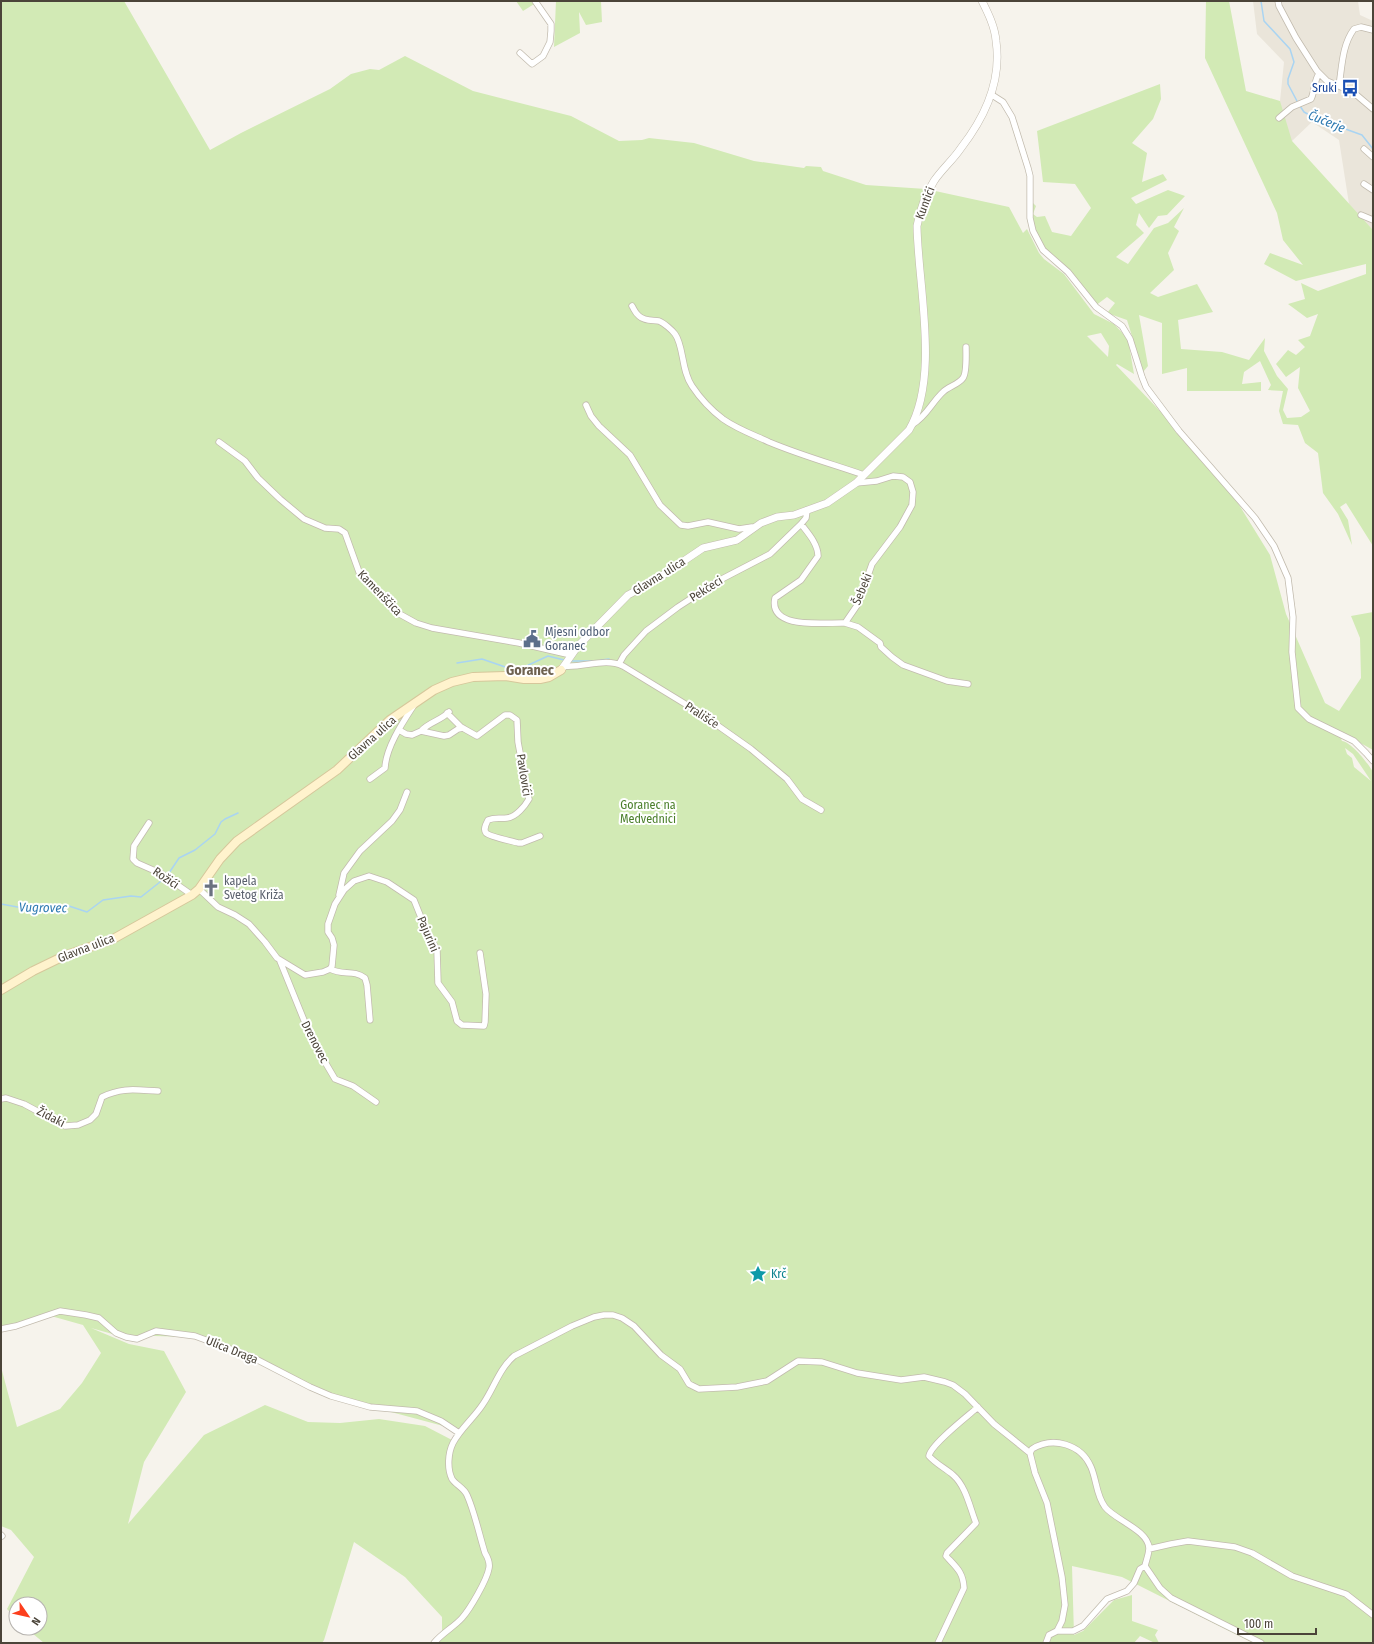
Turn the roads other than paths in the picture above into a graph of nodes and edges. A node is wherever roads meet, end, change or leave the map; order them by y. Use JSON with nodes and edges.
{"nodes":[{"id":1,"x":535,"y":1,"type":"edge"},
{"id":2,"x":982,"y":1,"type":"edge"},
{"id":3,"x":1278,"y":1,"type":"edge"},
{"id":4,"x":1373,"y":30,"type":"edge"},
{"id":5,"x":520,"y":53,"type":"dead end"},
{"id":6,"x":1319,"y":74,"type":"junction"},
{"id":7,"x":1339,"y":86,"type":"junction"},
{"id":8,"x":992,"y":95,"type":"junction"},
{"id":9,"x":1373,"y":109,"type":"edge"},
{"id":10,"x":1279,"y":118,"type":"dead end"},
{"id":11,"x":1364,"y":149,"type":"dead end"},
{"id":12,"x":1373,"y":157,"type":"edge"},
{"id":13,"x":1364,"y":184,"type":"dead end"},
{"id":14,"x":1373,"y":190,"type":"edge"},
{"id":15,"x":1361,"y":215,"type":"dead end"},
{"id":16,"x":1373,"y":220,"type":"edge"},
{"id":17,"x":632,"y":306,"type":"dead end"},
{"id":18,"x":966,"y":347,"type":"dead end"},
{"id":19,"x":586,"y":405,"type":"dead end"},
{"id":20,"x":913,"y":424,"type":"junction"},
{"id":21,"x":219,"y":442,"type":"dead end"},
{"id":22,"x":864,"y":475,"type":"junction"},
{"id":23,"x":856,"y":483,"type":"junction"},
{"id":24,"x":807,"y":510,"type":"junction"},
{"id":25,"x":801,"y":524,"type":"junction"},
{"id":26,"x":754,"y":528,"type":"junction"},
{"id":27,"x":845,"y":623,"type":"junction"},
{"id":28,"x":566,"y":663,"type":"junction"},
{"id":29,"x":619,"y":664,"type":"junction"},
{"id":30,"x":968,"y":684,"type":"dead end"},
{"id":31,"x":417,"y":702,"type":"junction"},
{"id":32,"x":463,"y":728,"type":"junction"},
{"id":33,"x":399,"y":730,"type":"junction"},
{"id":34,"x":421,"y":731,"type":"junction"},
{"id":35,"x":1373,"y":761,"type":"edge"},
{"id":36,"x":370,"y":779,"type":"dead end"},
{"id":37,"x":407,"y":792,"type":"dead end"},
{"id":38,"x":820,"y":810,"type":"dead end"},
{"id":39,"x":149,"y":823,"type":"dead end"},
{"id":40,"x":540,"y":836,"type":"dead end"},
{"id":41,"x":200,"y":890,"type":"junction"},
{"id":42,"x":192,"y":896,"type":"junction"},
{"id":43,"x":339,"y":896,"type":"junction"},
{"id":44,"x":480,"y":953,"type":"dead end"},
{"id":45,"x":280,"y":961,"type":"junction"},
{"id":46,"x":330,"y":969,"type":"junction"},
{"id":47,"x":1,"y":990,"type":"edge"},
{"id":48,"x":370,"y":1020,"type":"dead end"},
{"id":49,"x":158,"y":1091,"type":"dead end"},
{"id":50,"x":1,"y":1099,"type":"edge"},
{"id":51,"x":376,"y":1102,"type":"dead end"},
{"id":52,"x":1,"y":1329,"type":"edge"},
{"id":53,"x":978,"y":1407,"type":"junction"},
{"id":54,"x":459,"y":1433,"type":"junction"},
{"id":55,"x":1030,"y":1453,"type":"junction"},
{"id":56,"x":1149,"y":1549,"type":"junction"},
{"id":57,"x":1145,"y":1566,"type":"junction"},
{"id":58,"x":1373,"y":1614,"type":"edge"},
{"id":59,"x":1057,"y":1631,"type":"junction"},
{"id":60,"x":434,"y":1643,"type":"edge"},
{"id":61,"x":938,"y":1643,"type":"edge"},
{"id":62,"x":1046,"y":1643,"type":"edge"},
{"id":63,"x":1261,"y":1643,"type":"edge"}],
"edges":[{"from":1,"to":5,"type":"street"},
{"from":2,"to":8,"type":"street","name":"Kuntići"},
{"from":3,"to":6,"type":"street"},
{"from":4,"to":7,"type":"street"},
{"from":6,"to":7,"type":"street"},
{"from":6,"to":10,"type":"street"},
{"from":7,"to":9,"type":"street"},
{"from":8,"to":20,"type":"street","name":"Kuntići"},
{"from":8,"to":35,"type":"street"},
{"from":11,"to":12,"type":"street"},
{"from":13,"to":14,"type":"street"},
{"from":15,"to":16,"type":"street"},
{"from":17,"to":22,"type":"street"},
{"from":18,"to":20,"type":"street","name":"Kuntići"},
{"from":19,"to":26,"type":"street","name":"Glavna ulica"},
{"from":20,"to":22,"type":"street","name":"Kuntići"},
{"from":21,"to":28,"type":"street","name":"Kamenščica"},
{"from":22,"to":23,"type":"street","name":"Kuntići"},
{"from":23,"to":24,"type":"street","name":"Glavna ulica"},
{"from":23,"to":27,"type":"street","name":"Šebeki"},
{"from":24,"to":25,"type":"street","name":"Pekčeci"},
{"from":24,"to":26,"type":"street","name":"Glavna ulica"},
{"from":25,"to":27,"type":"street"},
{"from":25,"to":29,"type":"street","name":"Pekčeci"},
{"from":26,"to":28,"type":"street","name":"Glavna ulica"},
{"from":27,"to":30,"type":"street"},
{"from":28,"to":29,"type":"street","name":"Prališće"},
{"from":28,"to":31,"type":"main road","name":"Glavna ulica"},
{"from":29,"to":38,"type":"street","name":"Prališće"},
{"from":31,"to":33,"type":"street"},
{"from":31,"to":41,"type":"main road","name":"Glavna ulica"},
{"from":32,"to":34,"type":"street"},
{"from":32,"to":34,"type":"street","name":"Pavlovići"},
{"from":32,"to":40,"type":"street","name":"Pavlovići"},
{"from":33,"to":34,"type":"street"},
{"from":33,"to":36,"type":"street"},
{"from":37,"to":43,"type":"street","name":"Pajurini"},
{"from":39,"to":42,"type":"street","name":"Rožići"},
{"from":41,"to":42,"type":"main road","name":"Glavna ulica"},
{"from":41,"to":45,"type":"street"},
{"from":42,"to":47,"type":"main road","name":"Glavna ulica"},
{"from":43,"to":44,"type":"street","name":"Pajurini"},
{"from":43,"to":46,"type":"street","name":"Pajurini"},
{"from":45,"to":46,"type":"street"},
{"from":45,"to":51,"type":"street","name":"Drenovec"},
{"from":46,"to":48,"type":"street"},
{"from":49,"to":50,"type":"street","name":"Židaki"},
{"from":52,"to":54,"type":"street","name":"Ulica Draga"},
{"from":53,"to":54,"type":"street"},
{"from":53,"to":55,"type":"street"},
{"from":53,"to":61,"type":"street"},
{"from":54,"to":60,"type":"street"},
{"from":55,"to":56,"type":"street"},
{"from":55,"to":59,"type":"street"},
{"from":56,"to":57,"type":"street"},
{"from":56,"to":58,"type":"street"},
{"from":57,"to":59,"type":"street"},
{"from":57,"to":63,"type":"street"},
{"from":59,"to":62,"type":"street"}]}
